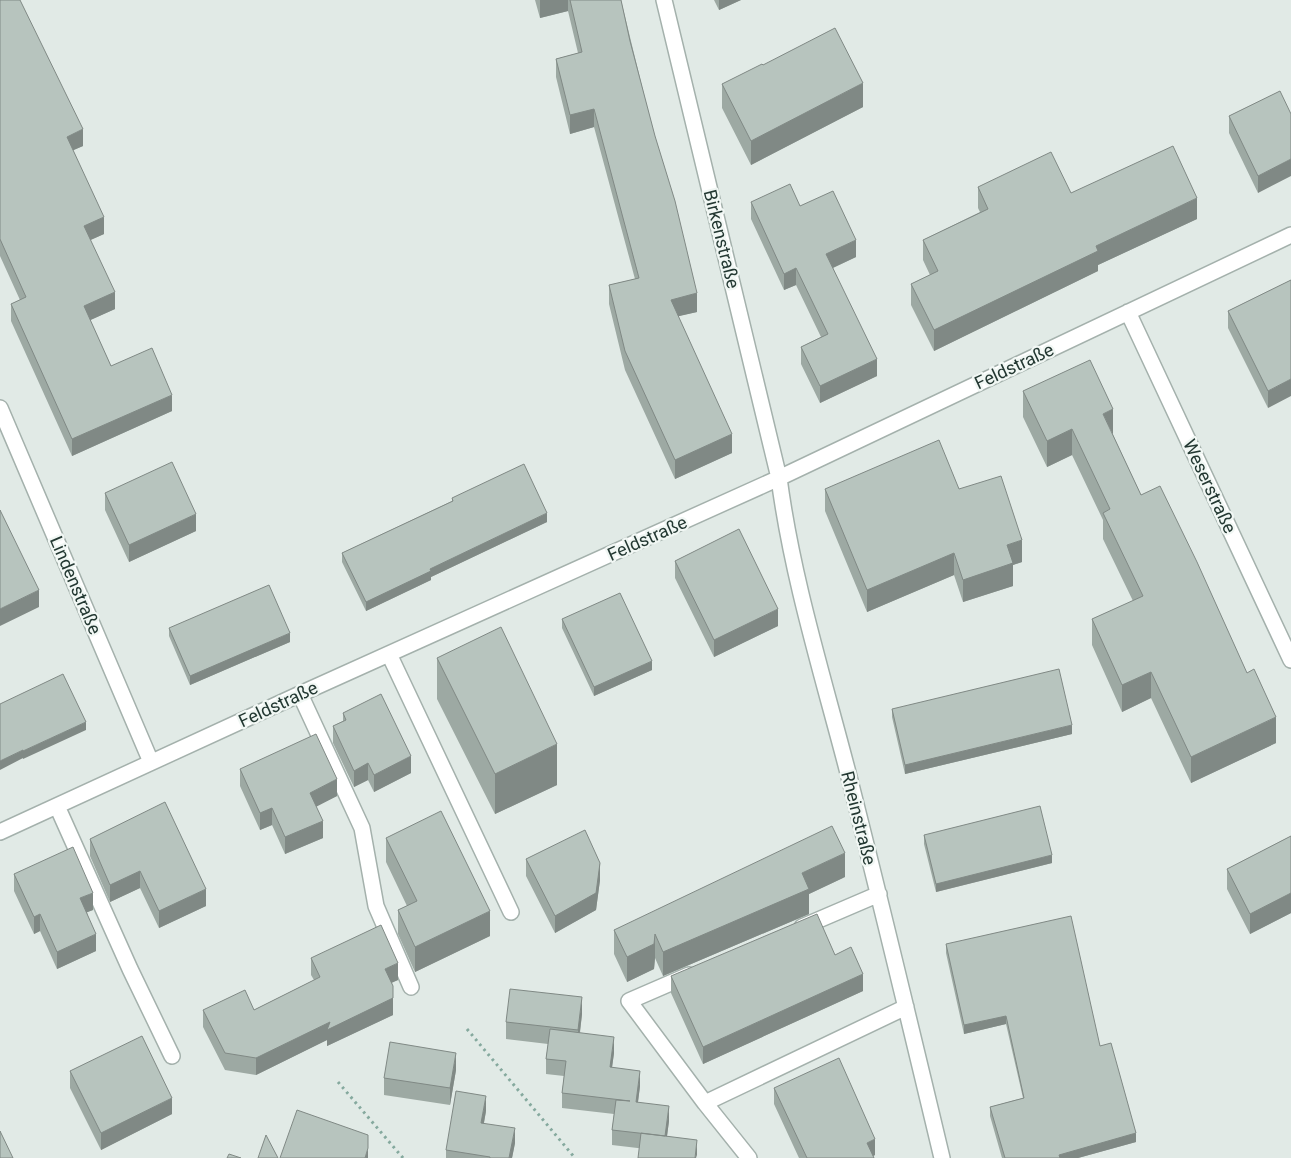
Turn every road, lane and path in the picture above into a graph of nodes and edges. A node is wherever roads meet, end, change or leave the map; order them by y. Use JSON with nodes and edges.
{"nodes":[{"id":1,"x":664,"y":0,"type":"edge"},
{"id":2,"x":1291,"y":235,"type":"edge"},
{"id":3,"x":1128,"y":312,"type":"junction"},
{"id":4,"x":0,"y":408,"type":"edge"},
{"id":5,"x":779,"y":478,"type":"junction"},
{"id":6,"x":389,"y":654,"type":"junction"},
{"id":7,"x":1291,"y":660,"type":"edge"},
{"id":8,"x":300,"y":694,"type":"junction"},
{"id":9,"x":152,"y":762,"type":"junction"},
{"id":10,"x":57,"y":806,"type":"junction"},
{"id":11,"x":0,"y":832,"type":"edge"},
{"id":12,"x":879,"y":894,"type":"junction"},
{"id":13,"x":511,"y":912,"type":"dead end"},
{"id":14,"x":790,"y":932,"type":"edge"},
{"id":15,"x":700,"y":971,"type":"edge"},
{"id":16,"x":411,"y":987,"type":"dead end"},
{"id":17,"x":906,"y":1008,"type":"junction"},
{"id":18,"x":467,"y":1029,"type":"dead end"},
{"id":19,"x":172,"y":1056,"type":"dead end"},
{"id":20,"x":338,"y":1082,"type":"dead end"},
{"id":21,"x":705,"y":1102,"type":"junction"},
{"id":22,"x":403,"y":1158,"type":"edge"},
{"id":23,"x":575,"y":1158,"type":"edge"},
{"id":24,"x":749,"y":1158,"type":"edge"},
{"id":25,"x":942,"y":1158,"type":"edge"}],
"edges":[{"from":1,"to":5,"type":"street","name":"Birkenstraße"},
{"from":2,"to":3,"type":"street","name":"Feldstraße"},
{"from":3,"to":5,"type":"street","name":"Feldstraße"},
{"from":3,"to":7,"type":"street","name":"Weserstraße"},
{"from":4,"to":9,"type":"street","name":"Lindenstraße"},
{"from":5,"to":6,"type":"street","name":"Feldstraße"},
{"from":5,"to":12,"type":"street","name":"Rheinstraße"},
{"from":6,"to":8,"type":"street","name":"Feldstraße"},
{"from":6,"to":13,"type":"street"},
{"from":8,"to":9,"type":"street","name":"Feldstraße"},
{"from":8,"to":16,"type":"street"},
{"from":9,"to":10,"type":"street","name":"Feldstraße"},
{"from":10,"to":11,"type":"street","name":"Feldstraße"},
{"from":10,"to":19,"type":"street"},
{"from":12,"to":14,"type":"street"},
{"from":12,"to":17,"type":"street","name":"Rheinstraße"},
{"from":15,"to":21,"type":"street"},
{"from":17,"to":21,"type":"street"},
{"from":17,"to":25,"type":"street","name":"Rheinstraße"},
{"from":18,"to":23,"type":"path"},
{"from":20,"to":22,"type":"path"},
{"from":21,"to":24,"type":"street"}]}
